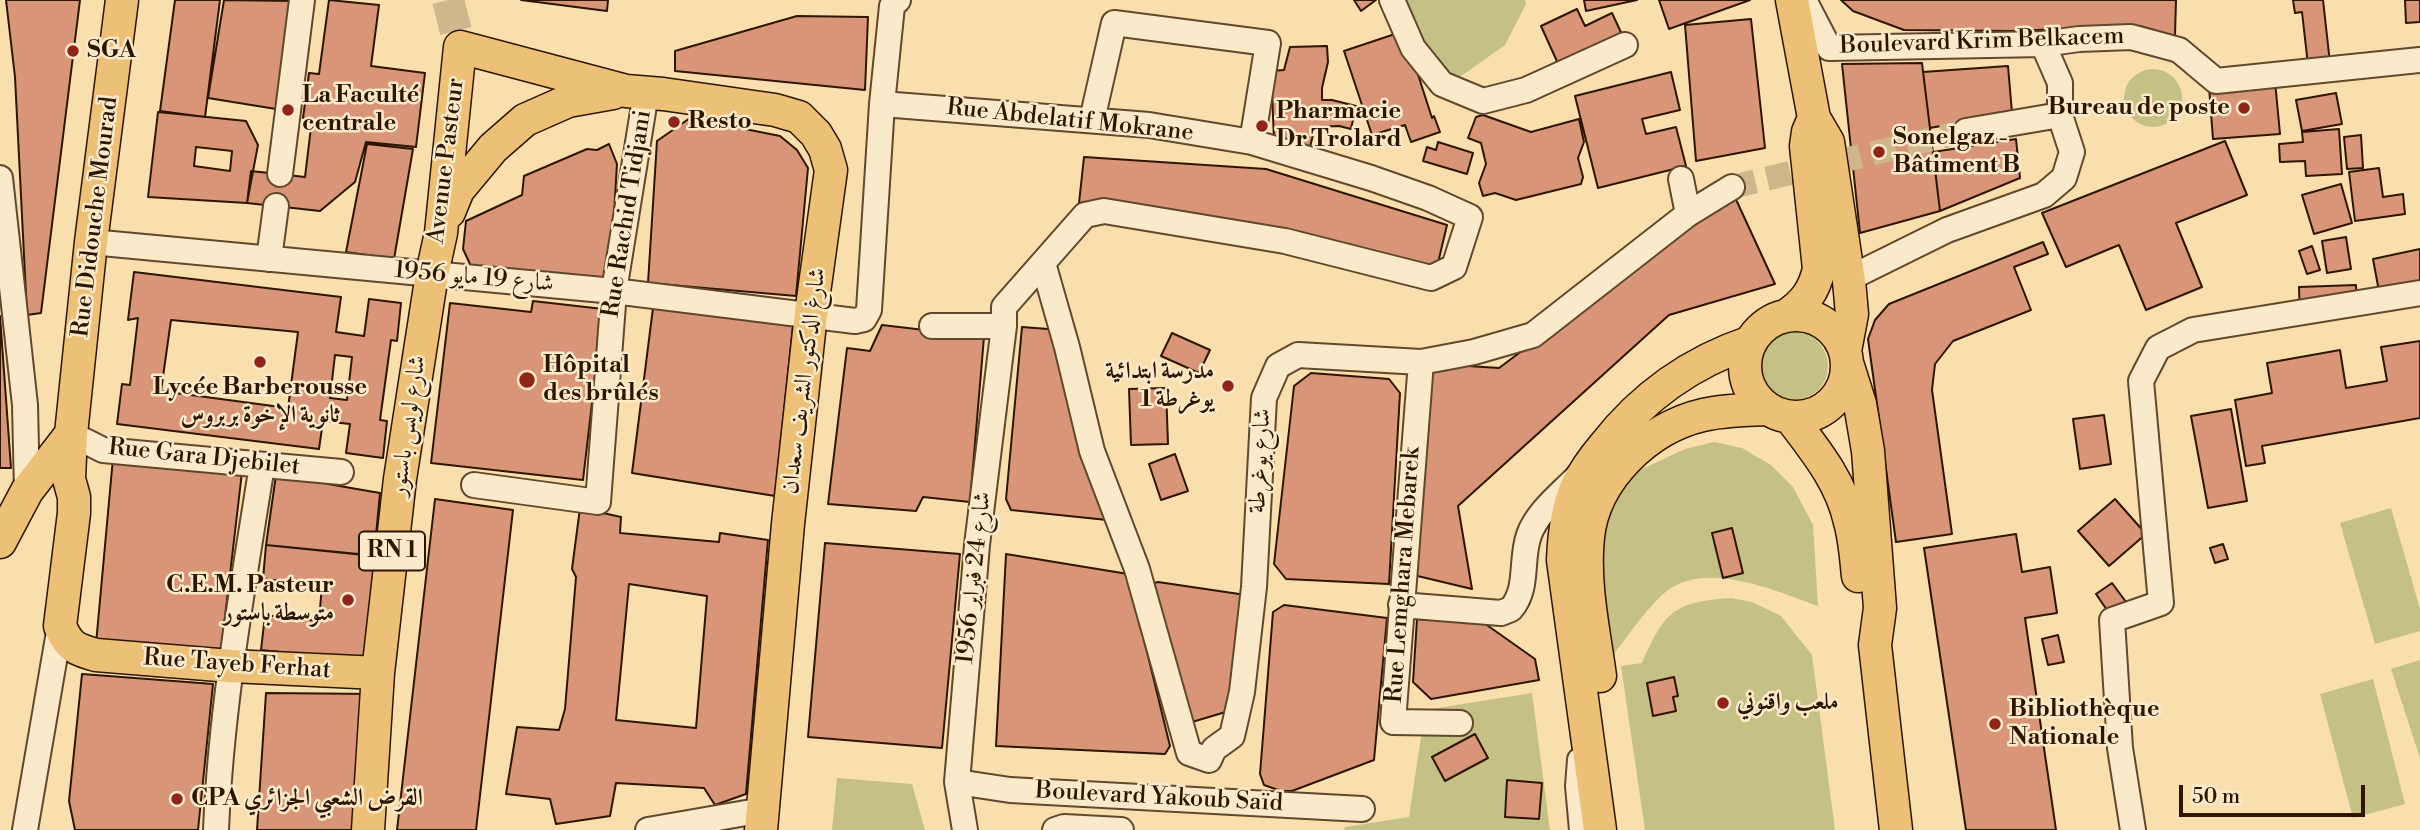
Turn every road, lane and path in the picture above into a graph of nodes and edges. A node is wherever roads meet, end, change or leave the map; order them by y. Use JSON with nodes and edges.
{"nodes":[{"id":1,"x":122,"y":0,"type":"edge"},
{"id":2,"x":302,"y":0,"type":"edge"},
{"id":3,"x":898,"y":0,"type":"edge"},
{"id":4,"x":1392,"y":0,"type":"edge"},
{"id":5,"x":1792,"y":0,"type":"edge"},
{"id":6,"x":1804,"y":0,"type":"edge"},
{"id":7,"x":2043,"y":44,"type":"junction"},
{"id":8,"x":1625,"y":45,"type":"dead end"},
{"id":9,"x":460,"y":47,"type":"joint"},
{"id":10,"x":2420,"y":60,"type":"edge"},
{"id":11,"x":636,"y":92,"type":"junction"},
{"id":12,"x":882,"y":104,"type":"junction"},
{"id":13,"x":2060,"y":115,"type":"junction"},
{"id":14,"x":1814,"y":118,"type":"junction"},
{"id":15,"x":1092,"y":120,"type":"junction"},
{"id":16,"x":1966,"y":131,"type":"tunnel mouth"},
{"id":17,"x":1252,"y":142,"type":"junction"},
{"id":18,"x":281,"y":174,"type":"dead end"},
{"id":19,"x":0,"y":178,"type":"edge"},
{"id":20,"x":1681,"y":179,"type":"dead end"},
{"id":21,"x":1732,"y":187,"type":"tunnel mouth"},
{"id":22,"x":276,"y":206,"type":"dead end"},
{"id":23,"x":1688,"y":214,"type":"junction"},
{"id":24,"x":441,"y":233,"type":"junction"},
{"id":25,"x":91,"y":242,"type":"junction"},
{"id":26,"x":269,"y":259,"type":"junction"},
{"id":27,"x":1043,"y":263,"type":"junction"},
{"id":28,"x":432,"y":274,"type":"junction"},
{"id":29,"x":1849,"y":281,"type":"junction"},
{"id":30,"x":614,"y":292,"type":"junction"},
{"id":31,"x":2420,"y":293,"type":"edge"},
{"id":32,"x":811,"y":314,"type":"junction"},
{"id":33,"x":1004,"y":316,"type":"junction"},
{"id":34,"x":1786,"y":316,"type":"junction"},
{"id":35,"x":932,"y":326,"type":"dead end"},
{"id":36,"x":1751,"y":342,"type":"junction"},
{"id":37,"x":1847,"y":358,"type":"junction"},
{"id":38,"x":1420,"y":362,"type":"junction"},
{"id":39,"x":1779,"y":413,"type":"junction"},
{"id":40,"x":71,"y":434,"type":"junction"},
{"id":41,"x":1593,"y":460,"type":"junction"},
{"id":42,"x":262,"y":465,"type":"junction"},
{"id":43,"x":341,"y":472,"type":"dead end"},
{"id":44,"x":474,"y":485,"type":"dead end"},
{"id":45,"x":14,"y":494,"type":"edge"},
{"id":46,"x":1,"y":540,"type":"edge"},
{"id":47,"x":1401,"y":605,"type":"junction"},
{"id":48,"x":60,"y":626,"type":"junction"},
{"id":49,"x":1875,"y":645,"type":"junction"},
{"id":50,"x":231,"y":666,"type":"junction"},
{"id":51,"x":377,"y":673,"type":"junction"},
{"id":52,"x":1460,"y":723,"type":"dead end"},
{"id":53,"x":1586,"y":728,"type":"junction"},
{"id":54,"x":957,"y":782,"type":"junction"},
{"id":55,"x":1362,"y":809,"type":"dead end"},
{"id":56,"x":762,"y":820,"type":"edge"},
{"id":57,"x":25,"y":830,"type":"edge"},
{"id":58,"x":216,"y":830,"type":"edge"},
{"id":59,"x":368,"y":830,"type":"edge"},
{"id":60,"x":648,"y":830,"type":"edge"},
{"id":61,"x":965,"y":830,"type":"edge"},
{"id":62,"x":1055,"y":830,"type":"edge"},
{"id":63,"x":1121,"y":830,"type":"edge"},
{"id":64,"x":1582,"y":830,"type":"edge"},
{"id":65,"x":1600,"y":830,"type":"edge"},
{"id":66,"x":1620,"y":830,"type":"edge"},
{"id":67,"x":1896,"y":830,"type":"edge"},
{"id":68,"x":2133,"y":830,"type":"edge"}],
"edges":[{"from":1,"to":25,"type":"main road","name":"Rue Didouche Mourad"},
{"from":2,"to":18,"type":"street"},
{"from":3,"to":12,"type":"street"},
{"from":4,"to":8,"type":"street"},
{"from":5,"to":14,"type":"main road","name":"Boulevard Krim Belkacem"},
{"from":6,"to":7,"type":"street","name":"Boulevard Krim Belkacem"},
{"from":7,"to":10,"type":"street","name":"Boulevard Krim Belkacem"},
{"from":7,"to":13,"type":"street"},
{"from":9,"to":11,"type":"main road","name":"شارغ الدكتور الشريف سعدان","number":"RN 1"},
{"from":9,"to":24,"type":"main road","name":"Avenue Pasteur","number":"RN 1"},
{"from":11,"to":24,"type":"main road","name":"شارغ الدكتور الشريف سعدان","number":"RN 1"},
{"from":11,"to":30,"type":"street","name":"Rue Rachid Tidjani"},
{"from":11,"to":32,"type":"main road","name":"شارغ الدكتور الشريف سعدان","number":"RN 1"},
{"from":12,"to":15,"type":"street","name":"Rue Abdelatif Mokrane"},
{"from":12,"to":32,"type":"street","name":"شارع 19 مايو 1956"},
{"from":13,"to":16,"type":"street"},
{"from":13,"to":29,"type":"street"},
{"from":14,"to":29,"type":"main road"},
{"from":14,"to":34,"type":"main road"},
{"from":15,"to":17,"type":"street","name":"Rue Abdelatif Mokrane"},
{"from":15,"to":17,"type":"street"},
{"from":17,"to":27,"type":"street","name":"Rue Abdelatif Mokrane"},
{"from":19,"to":45,"type":"street"},
{"from":20,"to":23,"type":"street"},
{"from":21,"to":23,"type":"street","name":"شارع يوغرطة"},
{"from":22,"to":26,"type":"street"},
{"from":23,"to":38,"type":"street","name":"شارع يوغرطة"},
{"from":24,"to":28,"type":"main road","name":"Avenue Pasteur","number":"RN 1"},
{"from":25,"to":26,"type":"street","name":"شارع 19 مايو 1956"},
{"from":25,"to":40,"type":"main road","name":"Rue Didouche Mourad"},
{"from":26,"to":28,"type":"street","name":"شارع 19 مايو 1956"},
{"from":27,"to":33,"type":"street"},
{"from":27,"to":38,"type":"street","name":"شارع يوغرطة"},
{"from":28,"to":30,"type":"street","name":"شارع 19 مايو 1956"},
{"from":28,"to":51,"type":"main road","name":"شارع لويس باستور","number":"RN 1"},
{"from":29,"to":37,"type":"main road"},
{"from":30,"to":32,"type":"street","name":"شارع 19 مايو 1956"},
{"from":30,"to":44,"type":"street","name":"Rue Rachid Tidjani"},
{"from":31,"to":68,"type":"street"},
{"from":32,"to":56,"type":"main road","name":"شارغ الدكتور الشريف سعدان","number":"RN 1"},
{"from":33,"to":35,"type":"street"},
{"from":33,"to":54,"type":"street","name":"شارع 24 فبراير 1956"},
{"from":34,"to":36,"type":"main road"},
{"from":34,"to":37,"type":"main road"},
{"from":36,"to":39,"type":"main road"},
{"from":36,"to":41,"type":"main road"},
{"from":37,"to":39,"type":"main road"},
{"from":37,"to":49,"type":"main road"},
{"from":38,"to":47,"type":"street","name":"Rue Lemghara Mebarek"},
{"from":39,"to":49,"type":"main road"},
{"from":39,"to":66,"type":"main road"},
{"from":40,"to":42,"type":"street","name":"Rue Gara Djebilet"},
{"from":40,"to":45,"type":"main road"},
{"from":40,"to":48,"type":"main road","name":"Rue Didouche Mourad"},
{"from":41,"to":47,"type":"street"},
{"from":41,"to":53,"type":"main road"},
{"from":42,"to":43,"type":"street","name":"Rue Gara Djebilet"},
{"from":42,"to":50,"type":"street"},
{"from":45,"to":46,"type":"main road"},
{"from":47,"to":52,"type":"street","name":"Rue Lemghara Mebarek"},
{"from":48,"to":50,"type":"main road","name":"Rue Tayeb Ferhat"},
{"from":48,"to":57,"type":"street"},
{"from":49,"to":67,"type":"main road"},
{"from":50,"to":51,"type":"main road","name":"Rue Tayeb Ferhat"},
{"from":50,"to":58,"type":"street"},
{"from":51,"to":59,"type":"main road","name":"شارع لويس باستور","number":"RN 1"},
{"from":53,"to":64,"type":"street"},
{"from":53,"to":65,"type":"main road"},
{"from":54,"to":55,"type":"street","name":"Boulevard Yakoub Saïd"},
{"from":54,"to":61,"type":"street","name":"شارع 24 فبراير 1956"},
{"from":56,"to":60,"type":"street"},
{"from":62,"to":63,"type":"street"}]}
